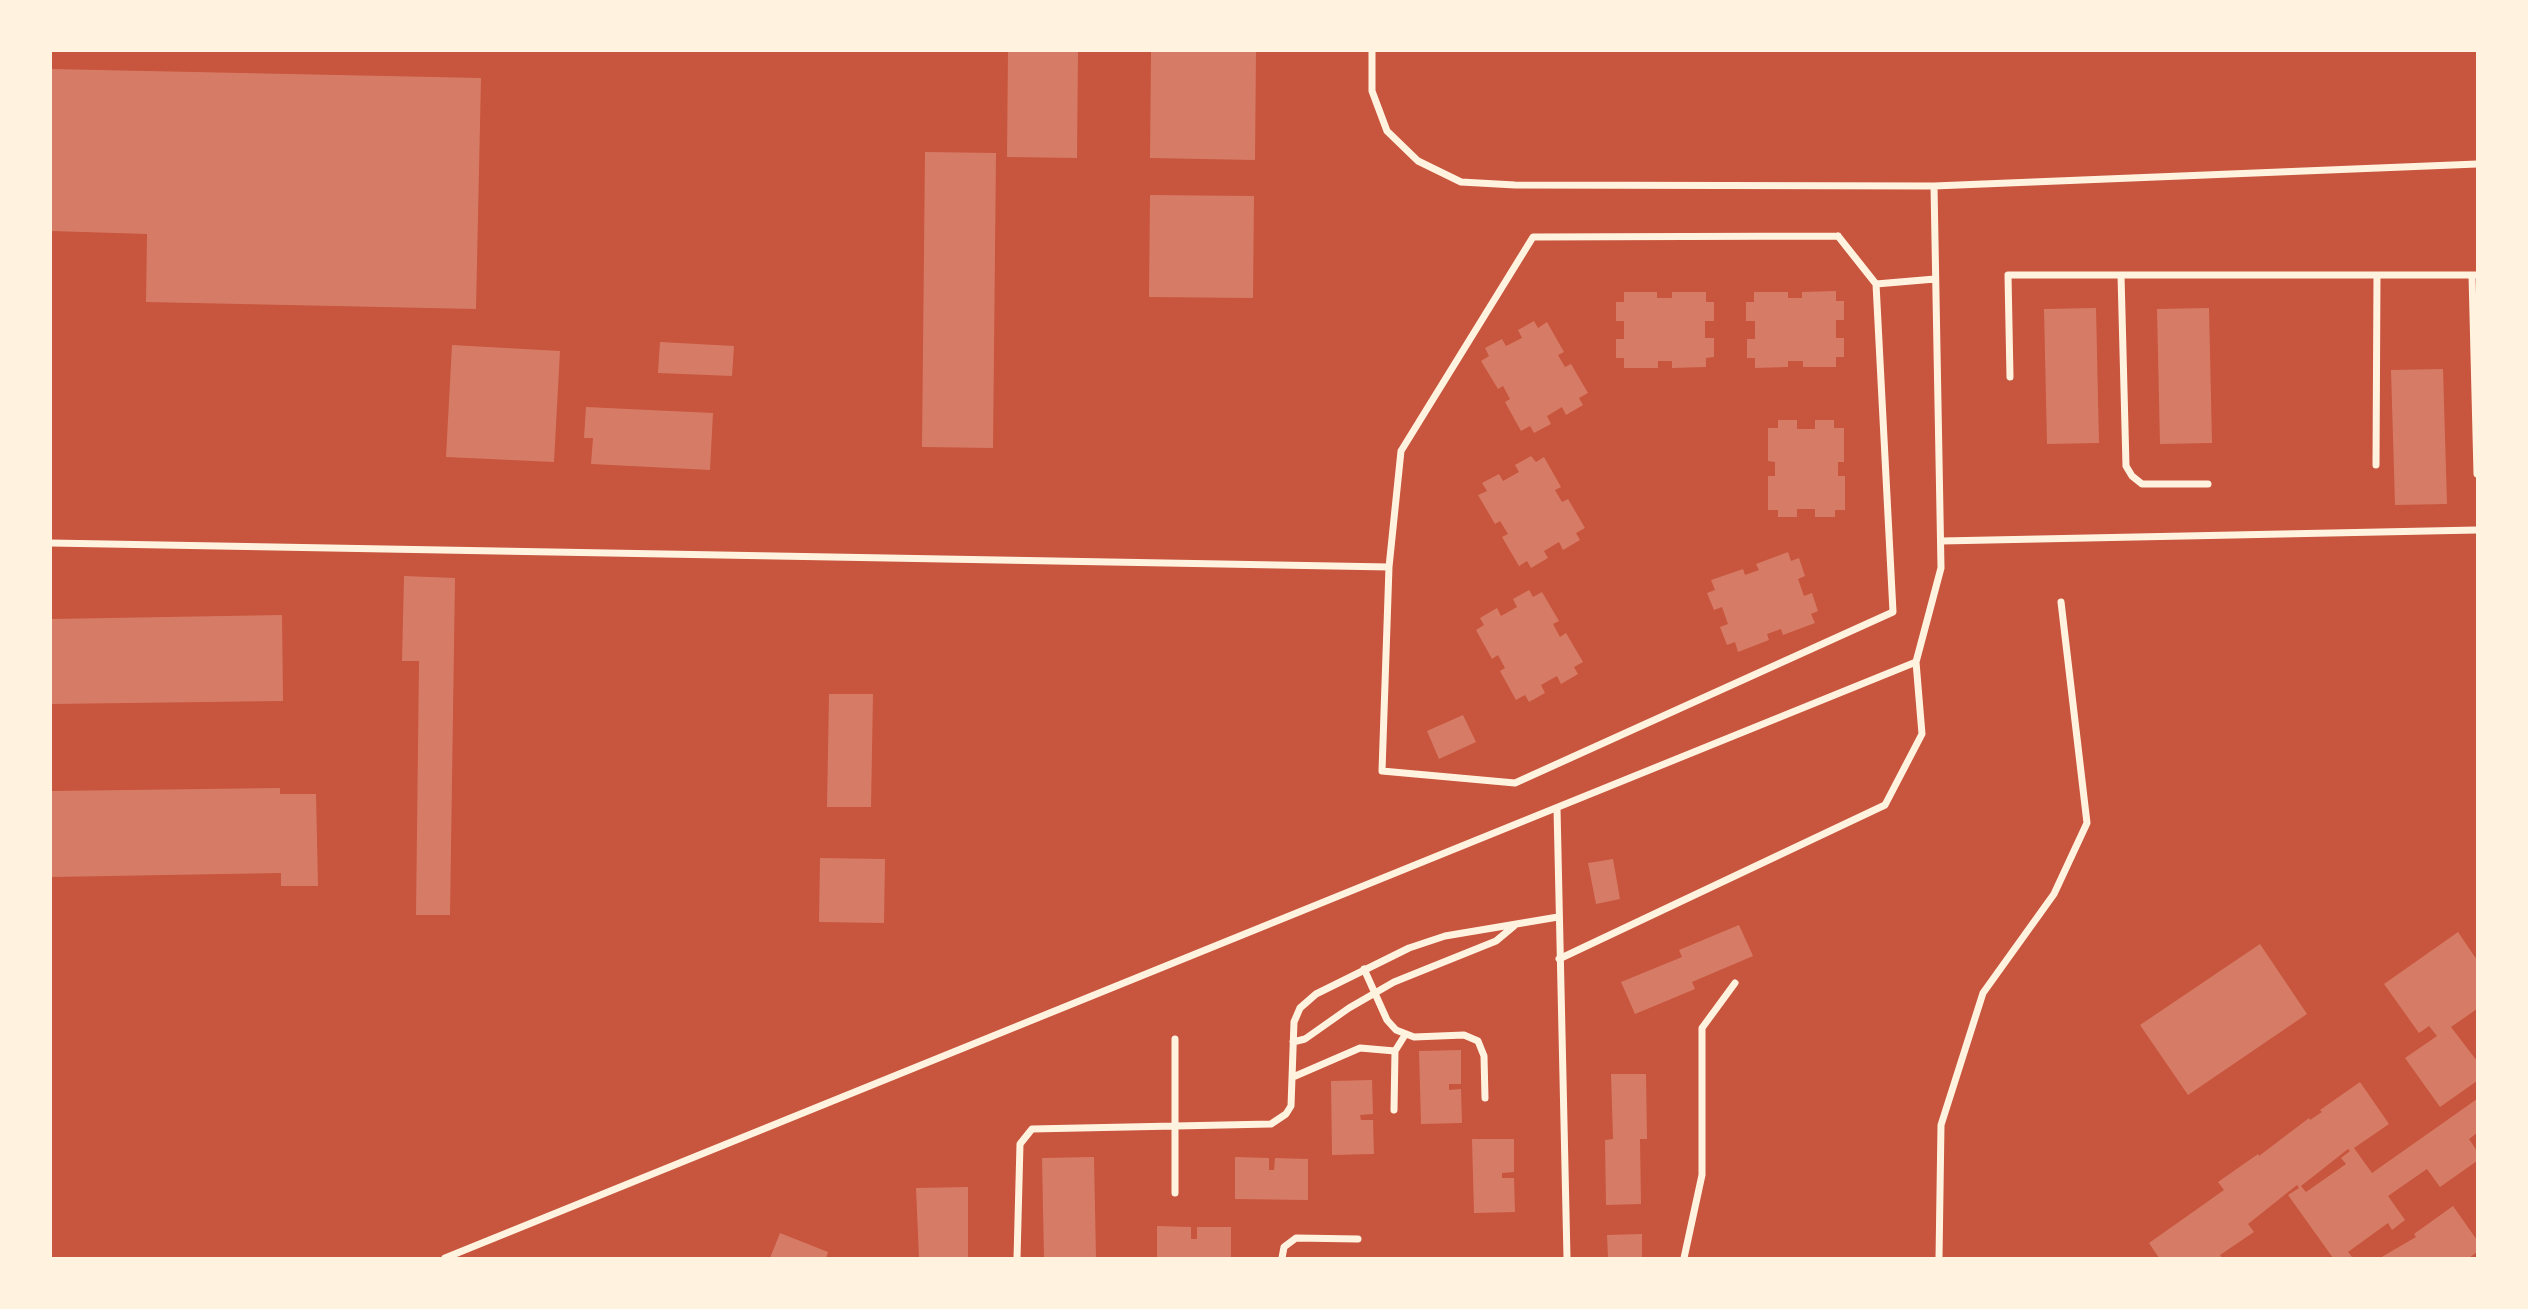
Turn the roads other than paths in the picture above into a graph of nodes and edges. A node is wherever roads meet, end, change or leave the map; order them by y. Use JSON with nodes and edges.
{"nodes":[{"id":1,"x":1372,"y":51,"type":"edge"},
{"id":2,"x":2477,"y":164,"type":"edge"},
{"id":3,"x":1934,"y":186,"type":"junction"},
{"id":4,"x":2121,"y":275,"type":"junction"},
{"id":5,"x":2377,"y":275,"type":"junction"},
{"id":6,"x":2474,"y":275,"type":"edge"},
{"id":7,"x":1935,"y":279,"type":"junction"},
{"id":8,"x":1876,"y":284,"type":"junction"},
{"id":9,"x":2010,"y":377,"type":"dead end"},
{"id":10,"x":2376,"y":465,"type":"dead end"},
{"id":11,"x":2477,"y":474,"type":"edge"},
{"id":12,"x":2208,"y":484,"type":"dead end"},
{"id":13,"x":2477,"y":530,"type":"edge"},
{"id":14,"x":1941,"y":541,"type":"junction"},
{"id":15,"x":51,"y":542,"type":"edge"},
{"id":16,"x":1388,"y":567,"type":"junction"},
{"id":17,"x":2061,"y":602,"type":"dead end"},
{"id":18,"x":1916,"y":663,"type":"junction"},
{"id":19,"x":1557,"y":808,"type":"junction"},
{"id":20,"x":1558,"y":917,"type":"junction"},
{"id":21,"x":1514,"y":925,"type":"junction"},
{"id":22,"x":1559,"y":959,"type":"junction"},
{"id":23,"x":1364,"y":969,"type":"junction"},
{"id":24,"x":1735,"y":983,"type":"dead end"},
{"id":25,"x":1375,"y":992,"type":"junction"},
{"id":26,"x":1405,"y":1035,"type":"junction"},
{"id":27,"x":1175,"y":1040,"type":"dead end"},
{"id":28,"x":1293,"y":1042,"type":"junction"},
{"id":29,"x":1395,"y":1051,"type":"junction"},
{"id":30,"x":1293,"y":1077,"type":"junction"},
{"id":31,"x":1485,"y":1098,"type":"dead end"},
{"id":32,"x":1394,"y":1110,"type":"dead end"},
{"id":33,"x":1175,"y":1125,"type":"junction"},
{"id":34,"x":1175,"y":1193,"type":"dead end"},
{"id":35,"x":1358,"y":1239,"type":"dead end"},
{"id":36,"x":445,"y":1258,"type":"edge"},
{"id":37,"x":1017,"y":1258,"type":"edge"},
{"id":38,"x":1282,"y":1258,"type":"edge"},
{"id":39,"x":1567,"y":1258,"type":"edge"},
{"id":40,"x":1684,"y":1258,"type":"edge"},
{"id":41,"x":1939,"y":1258,"type":"edge"}],
"edges":[{"from":1,"to":3,"type":"street"},
{"from":2,"to":3,"type":"street"},
{"from":3,"to":7,"type":"street"},
{"from":4,"to":5,"type":"street"},
{"from":4,"to":9,"type":"street"},
{"from":4,"to":12,"type":"street"},
{"from":5,"to":6,"type":"street"},
{"from":5,"to":10,"type":"street"},
{"from":6,"to":11,"type":"street"},
{"from":7,"to":8,"type":"street"},
{"from":7,"to":14,"type":"street"},
{"from":8,"to":16,"type":"street"},
{"from":8,"to":16,"type":"street"},
{"from":13,"to":14,"type":"street"},
{"from":14,"to":18,"type":"street"},
{"from":15,"to":16,"type":"street"},
{"from":17,"to":41,"type":"street"},
{"from":18,"to":19,"type":"street"},
{"from":18,"to":22,"type":"street"},
{"from":19,"to":20,"type":"street"},
{"from":19,"to":36,"type":"street"},
{"from":20,"to":21,"type":"street"},
{"from":20,"to":22,"type":"street"},
{"from":21,"to":23,"type":"street"},
{"from":21,"to":25,"type":"street"},
{"from":22,"to":39,"type":"street"},
{"from":23,"to":25,"type":"street"},
{"from":23,"to":28,"type":"street"},
{"from":24,"to":40,"type":"street"},
{"from":25,"to":26,"type":"street"},
{"from":25,"to":28,"type":"street"},
{"from":26,"to":29,"type":"street"},
{"from":26,"to":31,"type":"street"},
{"from":27,"to":33,"type":"street"},
{"from":28,"to":30,"type":"street"},
{"from":29,"to":30,"type":"street"},
{"from":29,"to":32,"type":"street"},
{"from":30,"to":33,"type":"street"},
{"from":33,"to":34,"type":"street"},
{"from":33,"to":37,"type":"street"},
{"from":35,"to":38,"type":"street"}]}
